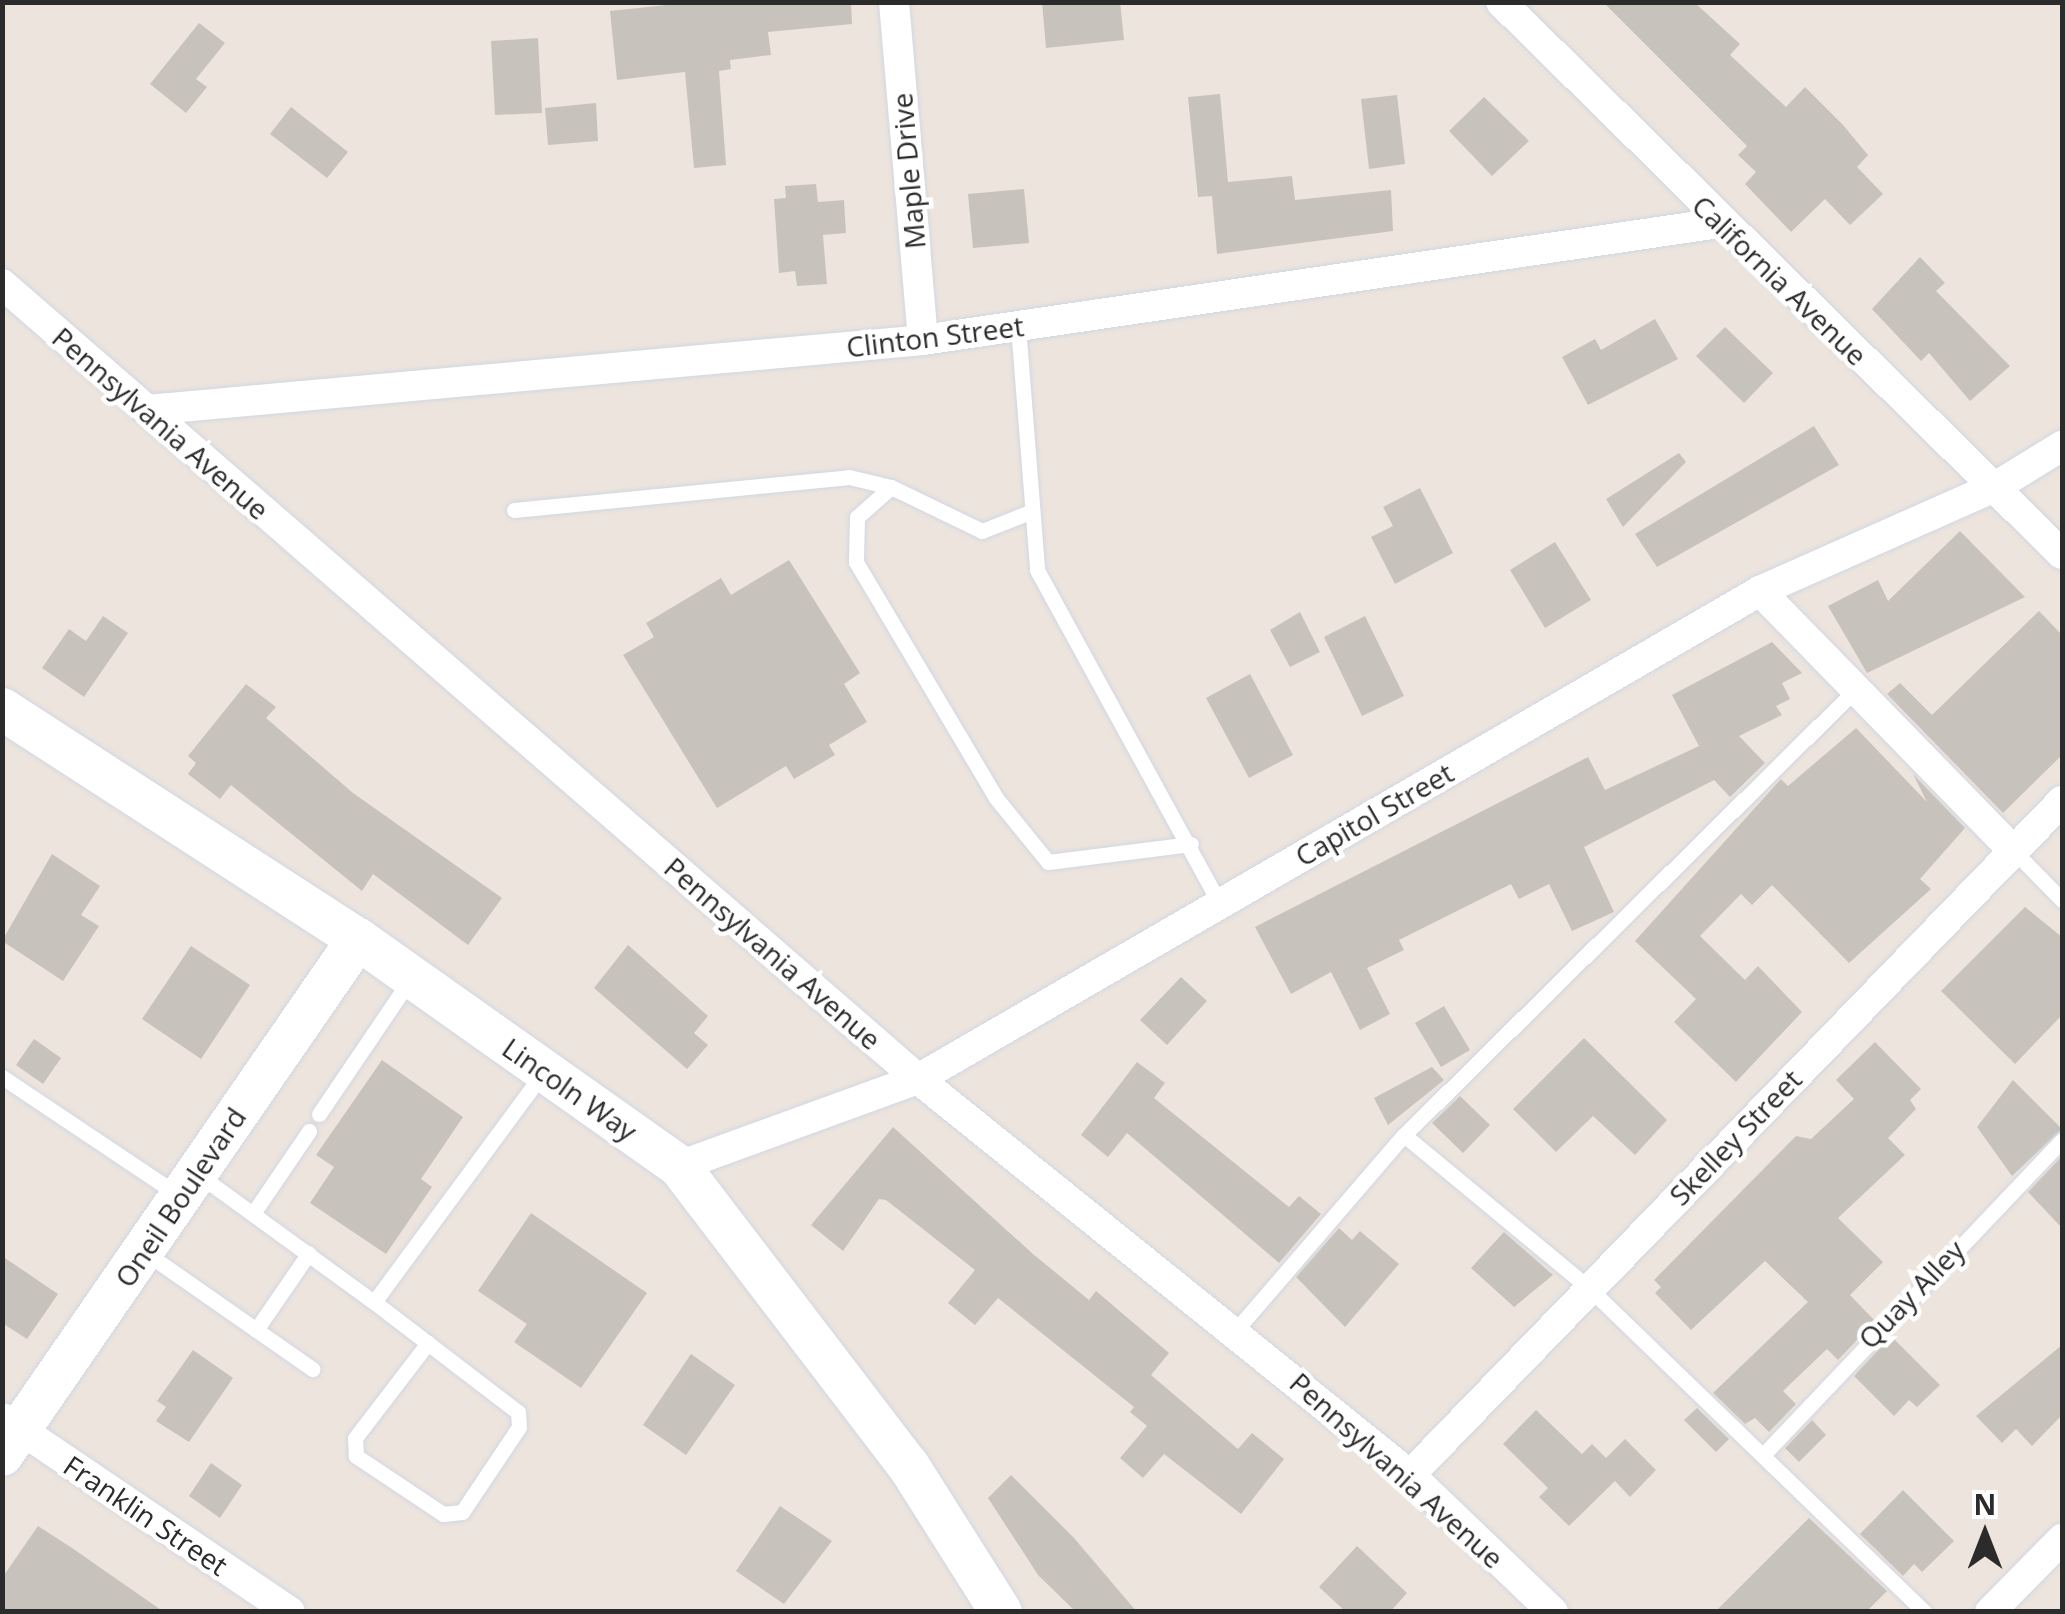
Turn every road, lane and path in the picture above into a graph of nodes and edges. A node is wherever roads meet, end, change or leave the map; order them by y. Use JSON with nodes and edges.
{"nodes":[{"id":1,"x":894,"y":2,"type":"edge"},
{"id":2,"x":1500,"y":2,"type":"edge"},
{"id":3,"x":1719,"y":224,"type":"junction"},
{"id":4,"x":2,"y":284,"type":"edge"},
{"id":5,"x":1018,"y":326,"type":"junction"},
{"id":6,"x":922,"y":340,"type":"junction"},
{"id":7,"x":147,"y":410,"type":"junction"},
{"id":8,"x":2062,"y":446,"type":"edge"},
{"id":9,"x":891,"y":487,"type":"junction"},
{"id":10,"x":1995,"y":487,"type":"junction"},
{"id":11,"x":514,"y":510,"type":"dead end"},
{"id":12,"x":1030,"y":512,"type":"junction"},
{"id":13,"x":2062,"y":554,"type":"edge"},
{"id":14,"x":1760,"y":591,"type":"junction"},
{"id":15,"x":1853,"y":692,"type":"junction"},
{"id":16,"x":2,"y":709,"type":"edge"},
{"id":17,"x":2062,"y":801,"type":"edge"},
{"id":18,"x":1191,"y":844,"type":"junction"},
{"id":19,"x":2011,"y":848,"type":"junction"},
{"id":20,"x":2062,"y":900,"type":"edge"},
{"id":21,"x":1220,"y":904,"type":"junction"},
{"id":22,"x":358,"y":939,"type":"junction"},
{"id":23,"x":412,"y":977,"type":"junction"},
{"id":24,"x":544,"y":1071,"type":"junction"},
{"id":25,"x":2,"y":1077,"type":"edge"},
{"id":26,"x":918,"y":1078,"type":"junction"},
{"id":27,"x":319,"y":1114,"type":"dead end"},
{"id":28,"x":309,"y":1132,"type":"dead end"},
{"id":29,"x":1404,"y":1135,"type":"junction"},
{"id":30,"x":2062,"y":1140,"type":"edge"},
{"id":31,"x":679,"y":1166,"type":"junction"},
{"id":32,"x":188,"y":1185,"type":"junction"},
{"id":33,"x":254,"y":1212,"type":"junction"},
{"id":34,"x":143,"y":1250,"type":"junction"},
{"id":35,"x":309,"y":1253,"type":"junction"},
{"id":36,"x":1590,"y":1289,"type":"junction"},
{"id":37,"x":374,"y":1302,"type":"junction"},
{"id":38,"x":256,"y":1330,"type":"junction"},
{"id":39,"x":1236,"y":1330,"type":"junction"},
{"id":40,"x":428,"y":1343,"type":"junction"},
{"id":41,"x":312,"y":1369,"type":"dead end"},
{"id":42,"x":8,"y":1434,"type":"edge"},
{"id":43,"x":1765,"y":1453,"type":"junction"},
{"id":44,"x":1410,"y":1475,"type":"junction"},
{"id":45,"x":2062,"y":1539,"type":"edge"},
{"id":46,"x":290,"y":1612,"type":"edge"},
{"id":47,"x":1001,"y":1612,"type":"edge"},
{"id":48,"x":1553,"y":1612,"type":"edge"},
{"id":49,"x":1924,"y":1612,"type":"edge"},
{"id":50,"x":1990,"y":1612,"type":"edge"}],
"edges":[{"from":1,"to":6,"type":"street","name":"Maple Drive"},
{"from":2,"to":3,"type":"street","name":"California Avenue"},
{"from":3,"to":5,"type":"street","name":"Clinton Street"},
{"from":3,"to":10,"type":"street","name":"California Avenue"},
{"from":4,"to":7,"type":"street","name":"Pennsylvania Avenue"},
{"from":5,"to":6,"type":"street","name":"Clinton Street"},
{"from":5,"to":12,"type":"lane"},
{"from":6,"to":7,"type":"street","name":"Clinton Street"},
{"from":7,"to":26,"type":"street","name":"Pennsylvania Avenue"},
{"from":8,"to":10,"type":"street","name":"Capitol Street"},
{"from":9,"to":11,"type":"lane"},
{"from":9,"to":12,"type":"lane"},
{"from":9,"to":18,"type":"lane"},
{"from":10,"to":13,"type":"street","name":"California Avenue"},
{"from":10,"to":14,"type":"street","name":"Capitol Street"},
{"from":12,"to":18,"type":"lane"},
{"from":14,"to":15,"type":"street"},
{"from":14,"to":21,"type":"street","name":"Capitol Street"},
{"from":15,"to":19,"type":"street"},
{"from":15,"to":29,"type":"lane"},
{"from":16,"to":22,"type":"main road","name":"Lincoln Way"},
{"from":17,"to":19,"type":"street","name":"Skelley Street"},
{"from":18,"to":21,"type":"lane"},
{"from":19,"to":20,"type":"lane"},
{"from":19,"to":36,"type":"street","name":"Skelley Street"},
{"from":21,"to":26,"type":"street","name":"Capitol Street"},
{"from":22,"to":23,"type":"main road","name":"Lincoln Way"},
{"from":22,"to":32,"type":"main road","name":"Oneil Boulevard"},
{"from":23,"to":24,"type":"main road","name":"Lincoln Way"},
{"from":23,"to":27,"type":"lane"},
{"from":24,"to":31,"type":"main road","name":"Lincoln Way"},
{"from":24,"to":37,"type":"lane"},
{"from":25,"to":32,"type":"lane"},
{"from":26,"to":31,"type":"street","name":"Capitol Street"},
{"from":26,"to":39,"type":"street","name":"Pennsylvania Avenue"},
{"from":28,"to":33,"type":"lane"},
{"from":29,"to":36,"type":"lane"},
{"from":29,"to":39,"type":"lane"},
{"from":30,"to":43,"type":"lane","name":"Quay Alley"},
{"from":31,"to":47,"type":"main road","name":"Lincoln Way"},
{"from":32,"to":33,"type":"lane"},
{"from":32,"to":34,"type":"main road","name":"Oneil Boulevard"},
{"from":33,"to":35,"type":"lane"},
{"from":34,"to":38,"type":"lane"},
{"from":34,"to":42,"type":"main road","name":"Oneil Boulevard"},
{"from":35,"to":37,"type":"lane"},
{"from":35,"to":38,"type":"lane"},
{"from":36,"to":43,"type":"lane"},
{"from":36,"to":44,"type":"street","name":"Skelley Street"},
{"from":37,"to":40,"type":"lane"},
{"from":38,"to":41,"type":"lane"},
{"from":39,"to":44,"type":"street","name":"Pennsylvania Avenue"},
{"from":40,"to":40,"type":"lane"},
{"from":42,"to":46,"type":"street","name":"Franklin Street"},
{"from":43,"to":49,"type":"lane"},
{"from":44,"to":48,"type":"street","name":"Pennsylvania Avenue"},
{"from":45,"to":50,"type":"street"}]}
